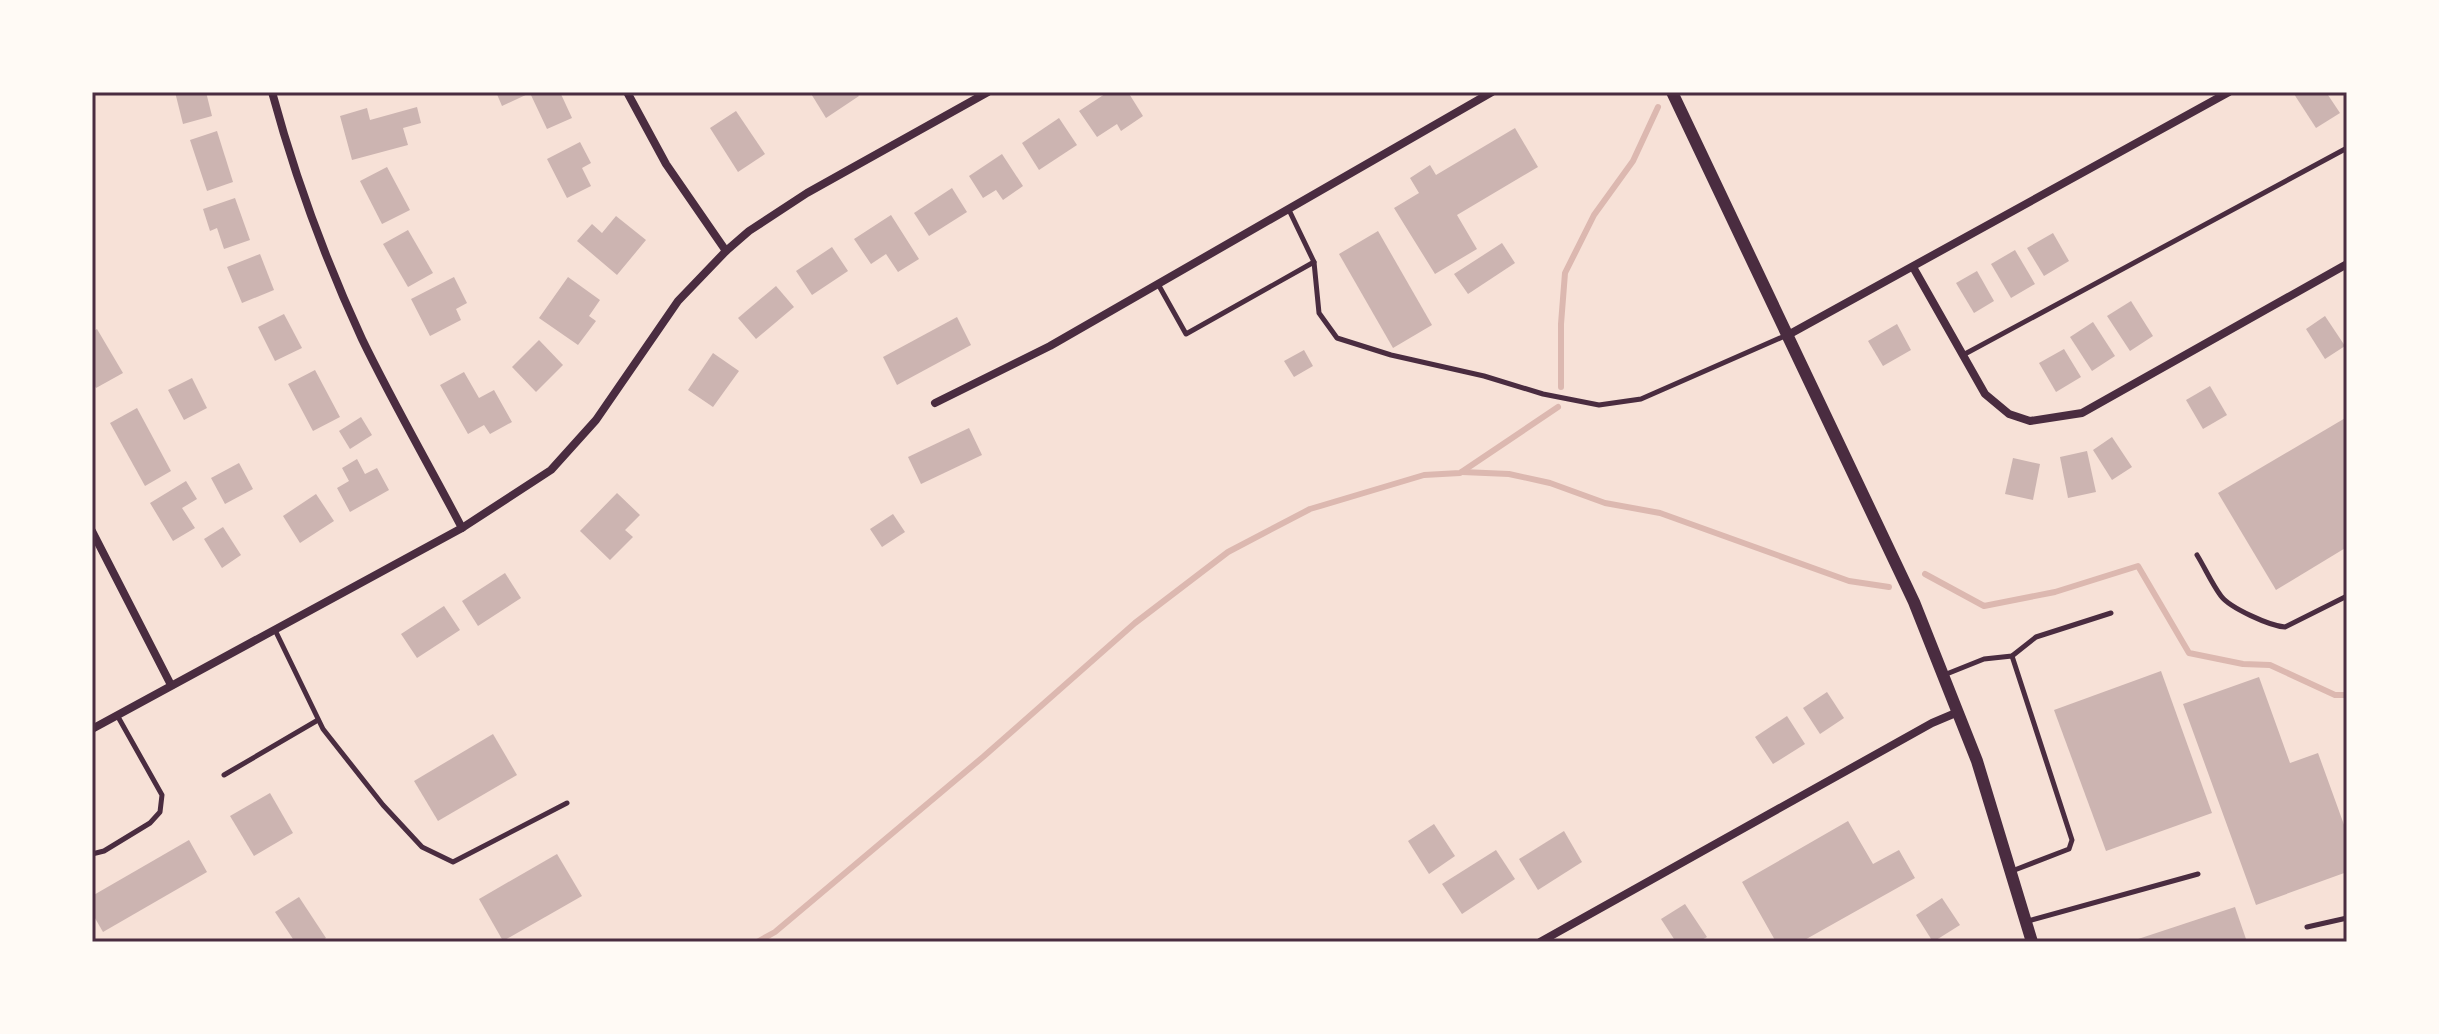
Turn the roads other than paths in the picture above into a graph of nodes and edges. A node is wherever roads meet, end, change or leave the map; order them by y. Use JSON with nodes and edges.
{"nodes":[{"id":1,"x":272,"y":92,"type":"edge"},
{"id":2,"x":627,"y":92,"type":"edge"},
{"id":3,"x":988,"y":92,"type":"edge"},
{"id":4,"x":1492,"y":92,"type":"edge"},
{"id":5,"x":1672,"y":92,"type":"edge"},
{"id":6,"x":2229,"y":92,"type":"edge"},
{"id":7,"x":2347,"y":148,"type":"edge"},
{"id":8,"x":1289,"y":210,"type":"junction"},
{"id":9,"x":726,"y":251,"type":"junction"},
{"id":10,"x":1314,"y":262,"type":"junction"},
{"id":11,"x":2347,"y":264,"type":"edge"},
{"id":12,"x":1913,"y":267,"type":"junction"},
{"id":13,"x":1158,"y":284,"type":"junction"},
{"id":14,"x":1788,"y":335,"type":"junction"},
{"id":15,"x":1963,"y":355,"type":"junction"},
{"id":16,"x":935,"y":403,"type":"dead end"},
{"id":17,"x":462,"y":528,"type":"junction"},
{"id":18,"x":92,"y":531,"type":"edge"},
{"id":19,"x":2197,"y":555,"type":"dead end"},
{"id":20,"x":2347,"y":596,"type":"edge"},
{"id":21,"x":2111,"y":613,"type":"dead end"},
{"id":22,"x":275,"y":630,"type":"junction"},
{"id":23,"x":2012,"y":656,"type":"junction"},
{"id":24,"x":1943,"y":675,"type":"junction"},
{"id":25,"x":171,"y":685,"type":"junction"},
{"id":26,"x":1958,"y":712,"type":"junction"},
{"id":27,"x":117,"y":715,"type":"junction"},
{"id":28,"x":318,"y":720,"type":"junction"},
{"id":29,"x":92,"y":729,"type":"edge"},
{"id":30,"x":224,"y":775,"type":"dead end"},
{"id":31,"x":567,"y":803,"type":"dead end"},
{"id":32,"x":92,"y":854,"type":"edge"},
{"id":33,"x":2011,"y":872,"type":"junction"},
{"id":34,"x":2198,"y":874,"type":"dead end"},
{"id":35,"x":2347,"y":918,"type":"edge"},
{"id":36,"x":2027,"y":921,"type":"junction"},
{"id":37,"x":2307,"y":927,"type":"dead end"},
{"id":38,"x":1540,"y":942,"type":"edge"},
{"id":39,"x":2032,"y":942,"type":"edge"}],
"edges":[{"from":1,"to":17,"type":"street"},
{"from":2,"to":9,"type":"street"},
{"from":3,"to":9,"type":"street"},
{"from":4,"to":8,"type":"street"},
{"from":5,"to":14,"type":"street"},
{"from":6,"to":12,"type":"street"},
{"from":7,"to":15,"type":"lane"},
{"from":8,"to":10,"type":"lane"},
{"from":8,"to":13,"type":"street"},
{"from":9,"to":17,"type":"street"},
{"from":10,"to":13,"type":"lane"},
{"from":10,"to":14,"type":"lane"},
{"from":11,"to":15,"type":"street"},
{"from":12,"to":14,"type":"street"},
{"from":12,"to":15,"type":"street"},
{"from":13,"to":16,"type":"street"},
{"from":14,"to":24,"type":"street"},
{"from":17,"to":22,"type":"street"},
{"from":18,"to":25,"type":"street"},
{"from":19,"to":20,"type":"lane"},
{"from":21,"to":23,"type":"lane"},
{"from":22,"to":25,"type":"street"},
{"from":22,"to":28,"type":"lane"},
{"from":23,"to":24,"type":"lane"},
{"from":23,"to":33,"type":"lane"},
{"from":24,"to":26,"type":"street"},
{"from":25,"to":27,"type":"street"},
{"from":26,"to":33,"type":"street"},
{"from":26,"to":38,"type":"street"},
{"from":27,"to":29,"type":"street"},
{"from":27,"to":32,"type":"lane"},
{"from":28,"to":30,"type":"lane"},
{"from":28,"to":31,"type":"lane"},
{"from":33,"to":36,"type":"street"},
{"from":34,"to":36,"type":"lane"},
{"from":35,"to":37,"type":"lane"},
{"from":36,"to":39,"type":"street"}]}
